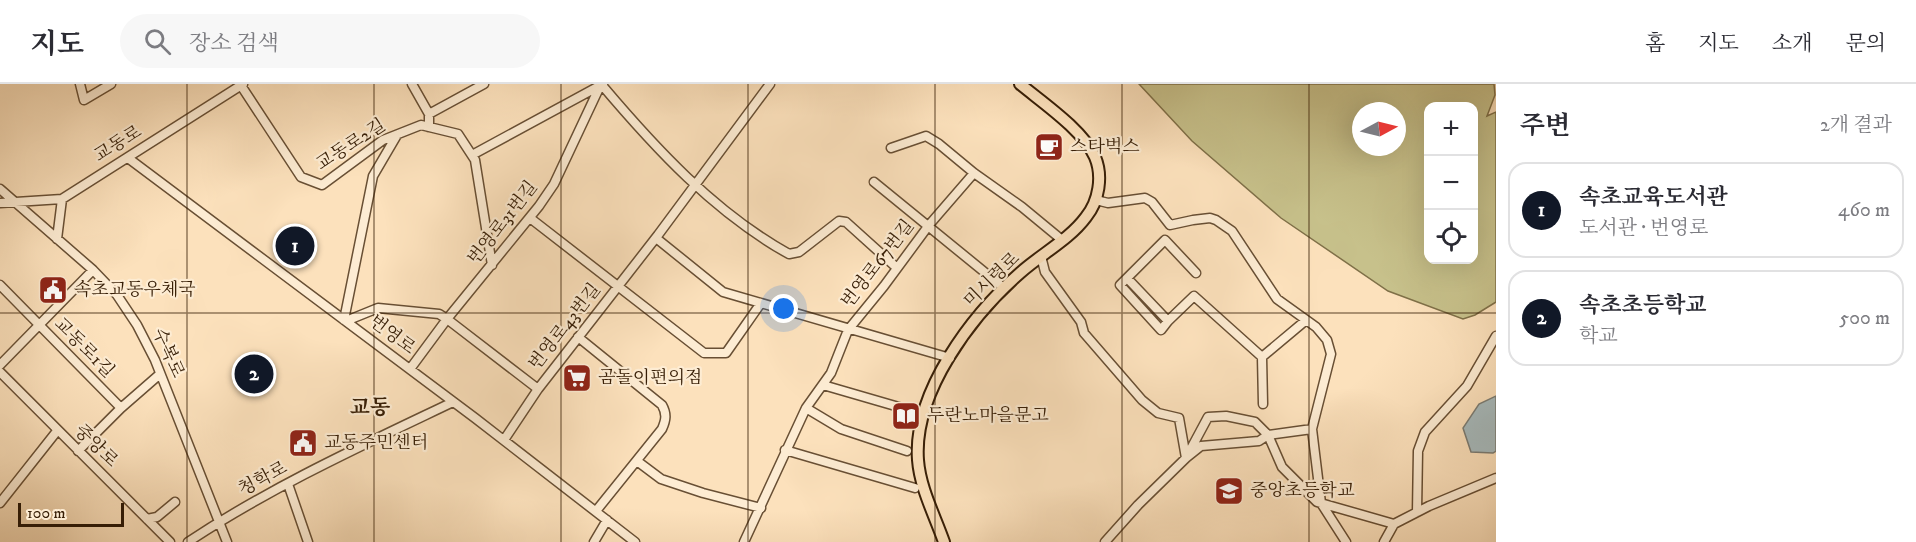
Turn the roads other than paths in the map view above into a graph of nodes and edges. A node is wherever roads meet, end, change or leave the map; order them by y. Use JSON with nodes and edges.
{"nodes":[{"id":1,"x":80,"y":84,"type":"edge"},
{"id":2,"x":111,"y":84,"type":"edge"},
{"id":3,"x":412,"y":84,"type":"edge"},
{"id":4,"x":484,"y":84,"type":"edge"},
{"id":5,"x":602,"y":84,"type":"edge"},
{"id":6,"x":770,"y":84,"type":"edge"},
{"id":7,"x":1020,"y":84,"type":"edge"},
{"id":8,"x":242,"y":85,"type":"edge"},
{"id":9,"x":429,"y":114,"type":"junction"},
{"id":10,"x":425,"y":126,"type":"junction"},
{"id":11,"x":397,"y":134,"type":"junction"},
{"id":12,"x":891,"y":148,"type":"dead end"},
{"id":13,"x":472,"y":155,"type":"junction"},
{"id":14,"x":128,"y":158,"type":"junction"},
{"id":15,"x":974,"y":173,"type":"junction"},
{"id":16,"x":874,"y":182,"type":"dead end"},
{"id":17,"x":695,"y":185,"type":"junction"},
{"id":18,"x":0,"y":189,"type":"edge"},
{"id":19,"x":62,"y":199,"type":"junction"},
{"id":20,"x":1096,"y":200,"type":"junction"},
{"id":21,"x":15,"y":202,"type":"junction"},
{"id":22,"x":0,"y":204,"type":"edge"},
{"id":23,"x":530,"y":218,"type":"junction"},
{"id":24,"x":929,"y":225,"type":"junction"},
{"id":25,"x":656,"y":238,"type":"junction"},
{"id":26,"x":57,"y":239,"type":"junction"},
{"id":27,"x":1062,"y":240,"type":"junction"},
{"id":28,"x":1041,"y":256,"type":"junction"},
{"id":29,"x":492,"y":265,"type":"junction"},
{"id":30,"x":897,"y":268,"type":"junction"},
{"id":31,"x":93,"y":270,"type":"junction"},
{"id":32,"x":1196,"y":273,"type":"dead end"},
{"id":33,"x":0,"y":285,"type":"edge"},
{"id":34,"x":618,"y":286,"type":"junction"},
{"id":35,"x":1004,"y":288,"type":"junction"},
{"id":36,"x":761,"y":303,"type":"junction"},
{"id":37,"x":447,"y":318,"type":"junction"},
{"id":38,"x":345,"y":320,"type":"junction"},
{"id":39,"x":1305,"y":321,"type":"junction"},
{"id":40,"x":38,"y":325,"type":"junction"},
{"id":41,"x":848,"y":330,"type":"junction"},
{"id":42,"x":1496,"y":336,"type":"edge"},
{"id":43,"x":578,"y":337,"type":"junction"},
{"id":44,"x":1262,"y":357,"type":"junction"},
{"id":45,"x":950,"y":358,"type":"junction"},
{"id":46,"x":0,"y":365,"type":"edge"},
{"id":47,"x":410,"y":369,"type":"junction"},
{"id":48,"x":0,"y":372,"type":"edge"},
{"id":49,"x":160,"y":374,"type":"junction"},
{"id":50,"x":823,"y":385,"type":"junction"},
{"id":51,"x":538,"y":389,"type":"junction"},
{"id":52,"x":453,"y":402,"type":"junction"},
{"id":53,"x":1263,"y":404,"type":"dead end"},
{"id":54,"x":121,"y":408,"type":"junction"},
{"id":55,"x":806,"y":408,"type":"junction"},
{"id":56,"x":923,"y":414,"type":"junction"},
{"id":57,"x":1312,"y":429,"type":"junction"},
{"id":58,"x":57,"y":431,"type":"junction"},
{"id":59,"x":1268,"y":435,"type":"junction"},
{"id":60,"x":504,"y":440,"type":"junction"},
{"id":61,"x":785,"y":450,"type":"junction"},
{"id":62,"x":78,"y":451,"type":"junction"},
{"id":63,"x":907,"y":451,"type":"dead end"},
{"id":64,"x":1186,"y":458,"type":"junction"},
{"id":65,"x":636,"y":461,"type":"junction"},
{"id":66,"x":1496,"y":478,"type":"edge"},
{"id":67,"x":288,"y":484,"type":"junction"},
{"id":68,"x":915,"y":488,"type":"dead end"},
{"id":69,"x":0,"y":502,"type":"edge"},
{"id":70,"x":175,"y":502,"type":"dead end"},
{"id":71,"x":1321,"y":503,"type":"junction"},
{"id":72,"x":761,"y":508,"type":"junction"},
{"id":73,"x":596,"y":511,"type":"junction"},
{"id":74,"x":1417,"y":512,"type":"junction"},
{"id":75,"x":147,"y":519,"type":"junction"},
{"id":76,"x":607,"y":520,"type":"junction"},
{"id":77,"x":218,"y":522,"type":"junction"},
{"id":78,"x":1394,"y":524,"type":"junction"},
{"id":79,"x":170,"y":542,"type":"edge"},
{"id":80,"x":188,"y":542,"type":"edge"},
{"id":81,"x":227,"y":542,"type":"edge"},
{"id":82,"x":308,"y":542,"type":"edge"},
{"id":83,"x":594,"y":542,"type":"edge"},
{"id":84,"x":635,"y":542,"type":"edge"},
{"id":85,"x":744,"y":542,"type":"edge"},
{"id":86,"x":945,"y":542,"type":"edge"},
{"id":87,"x":1105,"y":542,"type":"edge"},
{"id":88,"x":1346,"y":542,"type":"edge"},
{"id":89,"x":1384,"y":542,"type":"edge"}],
"edges":[{"from":1,"to":2,"type":"street"},
{"from":3,"to":9,"type":"street"},
{"from":4,"to":9,"type":"street"},
{"from":5,"to":13,"type":"street"},
{"from":5,"to":17,"type":"street"},
{"from":5,"to":23,"type":"street","name":"번영로31번길"},
{"from":6,"to":17,"type":"street","name":"번영로43번길"},
{"from":7,"to":20,"type":"main road","name":"미시령로"},
{"from":8,"to":11,"type":"street","name":"교동로2길"},
{"from":8,"to":14,"type":"street","name":"교동로"},
{"from":9,"to":10,"type":"street"},
{"from":10,"to":11,"type":"street","name":"교동로2길"},
{"from":10,"to":13,"type":"street"},
{"from":11,"to":38,"type":"street"},
{"from":12,"to":15,"type":"street"},
{"from":13,"to":29,"type":"street"},
{"from":14,"to":19,"type":"street","name":"교동로"},
{"from":14,"to":38,"type":"street","name":"번영로"},
{"from":15,"to":24,"type":"street","name":"번영로67번길"},
{"from":15,"to":27,"type":"street"},
{"from":16,"to":24,"type":"street"},
{"from":17,"to":25,"type":"street","name":"번영로43번길"},
{"from":17,"to":30,"type":"street"},
{"from":18,"to":21,"type":"street","name":"수복로"},
{"from":19,"to":21,"type":"street","name":"교동로"},
{"from":19,"to":26,"type":"street"},
{"from":20,"to":27,"type":"main road","name":"미시령로"},
{"from":20,"to":39,"type":"street"},
{"from":21,"to":22,"type":"street","name":"교동로"},
{"from":21,"to":26,"type":"street","name":"수복로"},
{"from":23,"to":29,"type":"street","name":"번영로31번길"},
{"from":23,"to":34,"type":"street"},
{"from":24,"to":30,"type":"street","name":"번영로67번길"},
{"from":24,"to":35,"type":"street"},
{"from":25,"to":34,"type":"street","name":"번영로43번길"},
{"from":25,"to":36,"type":"street"},
{"from":26,"to":31,"type":"street","name":"수복로"},
{"from":27,"to":28,"type":"main road","name":"미시령로"},
{"from":28,"to":35,"type":"main road","name":"미시령로"},
{"from":28,"to":64,"type":"street"},
{"from":29,"to":37,"type":"street","name":"번영로31번길"},
{"from":30,"to":41,"type":"street","name":"번영로67번길"},
{"from":31,"to":40,"type":"street"},
{"from":31,"to":49,"type":"street","name":"수복로"},
{"from":32,"to":44,"type":"street"},
{"from":33,"to":40,"type":"street","name":"교동로1길"},
{"from":34,"to":36,"type":"street"},
{"from":34,"to":43,"type":"street","name":"번영로43번길"},
{"from":35,"to":45,"type":"main road","name":"미시령로"},
{"from":36,"to":41,"type":"street"},
{"from":37,"to":38,"type":"street"},
{"from":37,"to":47,"type":"street","name":"번영로31번길"},
{"from":37,"to":51,"type":"street"},
{"from":38,"to":47,"type":"street","name":"번영로"},
{"from":39,"to":44,"type":"street"},
{"from":39,"to":57,"type":"street"},
{"from":40,"to":46,"type":"street"},
{"from":40,"to":54,"type":"street","name":"교동로1길"},
{"from":41,"to":45,"type":"street"},
{"from":41,"to":50,"type":"street","name":"번영로67번길"},
{"from":42,"to":74,"type":"street"},
{"from":43,"to":51,"type":"street","name":"번영로43번길"},
{"from":43,"to":65,"type":"street"},
{"from":44,"to":53,"type":"street"},
{"from":45,"to":56,"type":"main road","name":"미시령로"},
{"from":47,"to":52,"type":"street","name":"번영로"},
{"from":48,"to":58,"type":"street","name":"중앙로"},
{"from":49,"to":54,"type":"street"},
{"from":49,"to":77,"type":"street","name":"수복로"},
{"from":50,"to":55,"type":"street","name":"번영로67번길"},
{"from":50,"to":56,"type":"street"},
{"from":51,"to":60,"type":"street","name":"번영로43번길"},
{"from":52,"to":60,"type":"street","name":"번영로"},
{"from":52,"to":67,"type":"street","name":"청학로"},
{"from":54,"to":62,"type":"street"},
{"from":55,"to":61,"type":"street","name":"번영로67번길"},
{"from":55,"to":63,"type":"street"},
{"from":56,"to":86,"type":"main road","name":"미시령로"},
{"from":57,"to":59,"type":"street"},
{"from":57,"to":71,"type":"street"},
{"from":58,"to":62,"type":"street","name":"중앙로"},
{"from":58,"to":69,"type":"street"},
{"from":59,"to":64,"type":"street"},
{"from":59,"to":64,"type":"street"},
{"from":59,"to":71,"type":"street"},
{"from":60,"to":73,"type":"street","name":"번영로"},
{"from":61,"to":68,"type":"street"},
{"from":61,"to":72,"type":"street","name":"번영로67번길"},
{"from":62,"to":75,"type":"street","name":"중앙로"},
{"from":64,"to":87,"type":"street"},
{"from":65,"to":72,"type":"street"},
{"from":65,"to":73,"type":"street"},
{"from":66,"to":74,"type":"street"},
{"from":67,"to":77,"type":"street","name":"청학로"},
{"from":67,"to":82,"type":"street"},
{"from":70,"to":75,"type":"street"},
{"from":71,"to":78,"type":"street"},
{"from":71,"to":88,"type":"street"},
{"from":72,"to":85,"type":"street","name":"번영로67번길"},
{"from":73,"to":76,"type":"street","name":"번영로"},
{"from":74,"to":78,"type":"street"},
{"from":75,"to":79,"type":"street","name":"중앙로"},
{"from":76,"to":83,"type":"street"},
{"from":76,"to":84,"type":"street","name":"번영로"},
{"from":77,"to":80,"type":"street","name":"청학로"},
{"from":77,"to":81,"type":"street","name":"수복로"},
{"from":78,"to":89,"type":"street"}]}
